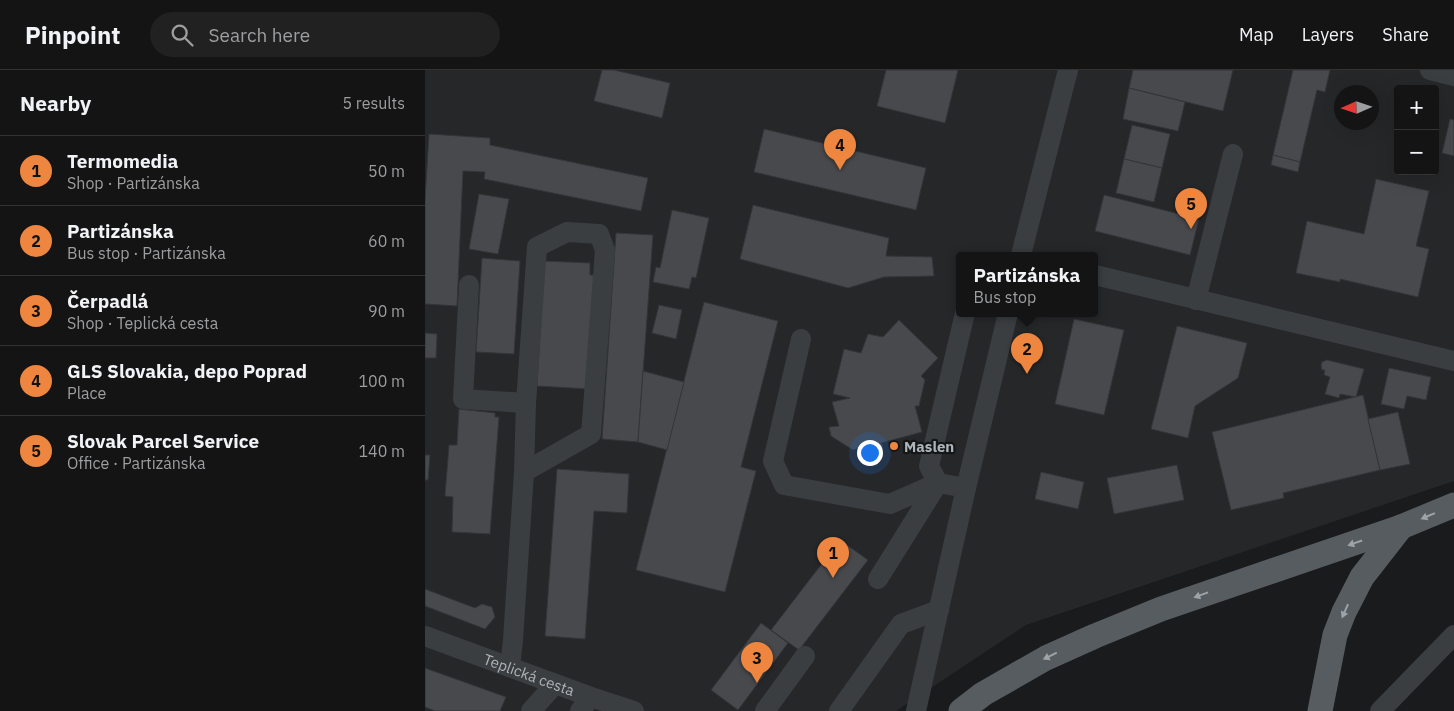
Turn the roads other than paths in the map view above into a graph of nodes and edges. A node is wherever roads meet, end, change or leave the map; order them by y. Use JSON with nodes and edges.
{"nodes":[{"id":1,"x":1068,"y":70,"type":"edge"},
{"id":2,"x":1430,"y":70,"type":"edge"},
{"id":3,"x":1454,"y":76,"type":"edge"},
{"id":4,"x":1233,"y":154,"type":"dead end"},
{"id":5,"x":1022,"y":252,"type":"edge"},
{"id":6,"x":1098,"y":276,"type":"edge"},
{"id":7,"x":469,"y":285,"type":"dead end"},
{"id":8,"x":1196,"y":300,"type":"junction"},
{"id":9,"x":964,"y":317,"type":"edge"},
{"id":10,"x":1008,"y":317,"type":"edge"},
{"id":11,"x":801,"y":339,"type":"dead end"},
{"id":12,"x":1454,"y":361,"type":"edge"},
{"id":13,"x":526,"y":403,"type":"junction"},
{"id":14,"x":524,"y":472,"type":"junction"},
{"id":15,"x":938,"y":483,"type":"junction"},
{"id":16,"x":966,"y":488,"type":"junction"},
{"id":17,"x":1454,"y":504,"type":"edge"},
{"id":18,"x":1401,"y":527,"type":"junction"},
{"id":19,"x":878,"y":579,"type":"dead end"},
{"id":20,"x":939,"y":610,"type":"junction"},
{"id":21,"x":1454,"y":635,"type":"edge"},
{"id":22,"x":425,"y":636,"type":"edge"},
{"id":23,"x":805,"y":656,"type":"dead end"},
{"id":24,"x":510,"y":667,"type":"junction"},
{"id":25,"x":555,"y":684,"type":"junction"},
{"id":26,"x":586,"y":704,"type":"edge"},
{"id":27,"x":531,"y":711,"type":"edge"},
{"id":28,"x":634,"y":711,"type":"edge"},
{"id":29,"x":765,"y":711,"type":"edge"},
{"id":30,"x":839,"y":711,"type":"edge"},
{"id":31,"x":916,"y":711,"type":"edge"},
{"id":32,"x":961,"y":711,"type":"edge"},
{"id":33,"x":1320,"y":711,"type":"edge"},
{"id":34,"x":1380,"y":711,"type":"edge"}],
"edges":[{"from":1,"to":5,"type":"street"},
{"from":2,"to":3,"type":"street"},
{"from":4,"to":8,"type":"street"},
{"from":6,"to":8,"type":"street"},
{"from":7,"to":13,"type":"street"},
{"from":8,"to":12,"type":"street"},
{"from":9,"to":15,"type":"street"},
{"from":10,"to":16,"type":"street"},
{"from":11,"to":15,"type":"street"},
{"from":13,"to":14,"type":"street"},
{"from":13,"to":14,"type":"street"},
{"from":14,"to":24,"type":"street"},
{"from":15,"to":16,"type":"street"},
{"from":15,"to":19,"type":"street"},
{"from":16,"to":20,"type":"street"},
{"from":17,"to":18,"type":"main road","one_way":true},
{"from":18,"to":32,"type":"main road","one_way":true},
{"from":18,"to":33,"type":"main road","one_way":true},
{"from":20,"to":30,"type":"street"},
{"from":20,"to":31,"type":"street"},
{"from":21,"to":34,"type":"street"},
{"from":22,"to":24,"type":"street","name":"Teplická cesta"},
{"from":23,"to":29,"type":"street"},
{"from":24,"to":25,"type":"street","name":"Teplická cesta"},
{"from":25,"to":26,"type":"street","name":"Teplická cesta"},
{"from":25,"to":27,"type":"street"},
{"from":26,"to":28,"type":"street","name":"Teplická cesta"}]}
